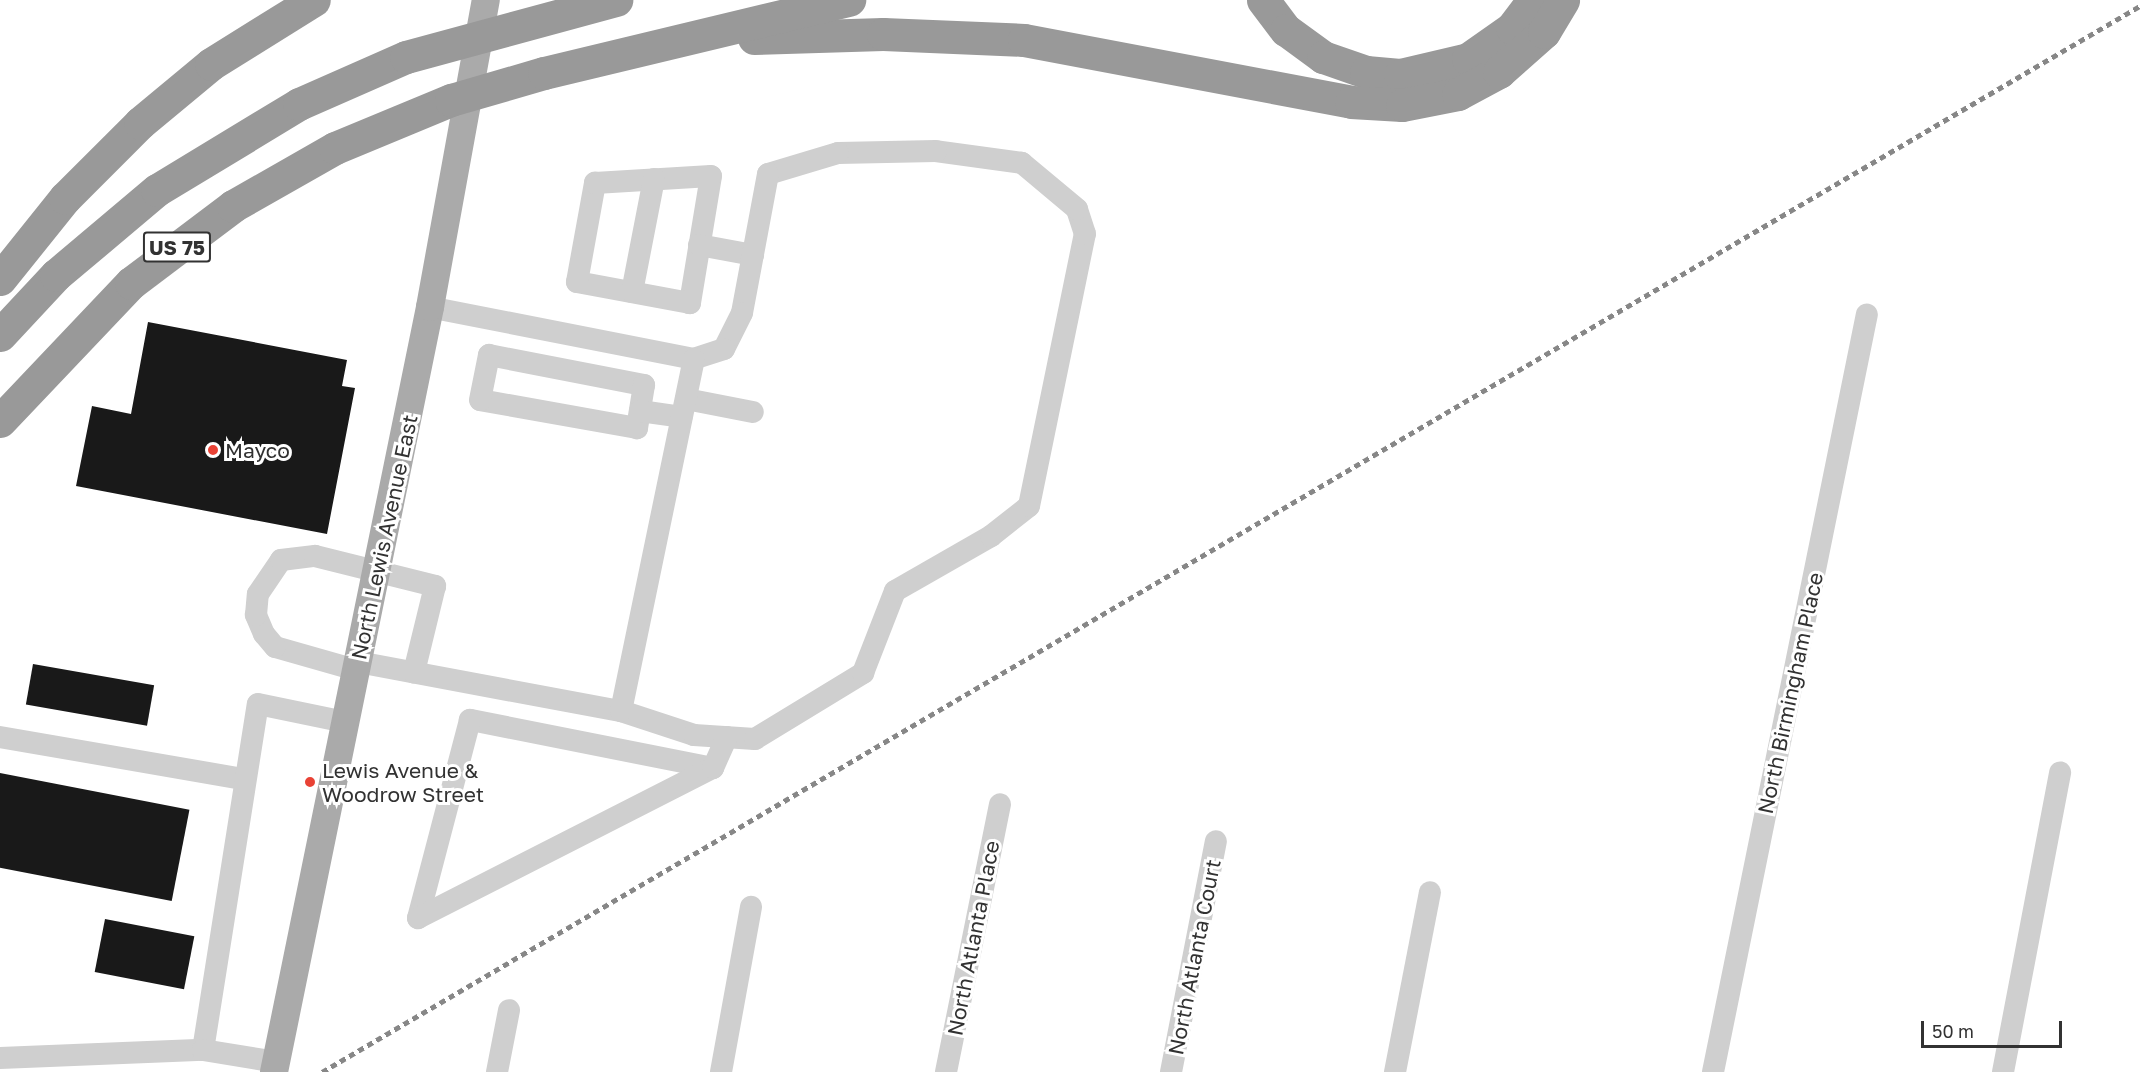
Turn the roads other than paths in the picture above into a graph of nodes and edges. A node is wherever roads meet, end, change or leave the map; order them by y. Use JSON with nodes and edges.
{"nodes":[{"id":1,"x":314,"y":0,"type":"edge"},
{"id":2,"x":486,"y":0,"type":"edge"},
{"id":3,"x":615,"y":0,"type":"edge"},
{"id":4,"x":849,"y":0,"type":"edge"},
{"id":5,"x":1263,"y":0,"type":"edge"},
{"id":6,"x":1533,"y":0,"type":"edge"},
{"id":7,"x":1563,"y":0,"type":"edge"},
{"id":8,"x":683,"y":41,"type":"junction"},
{"id":9,"x":654,"y":179,"type":"junction"},
{"id":10,"x":699,"y":245,"type":"junction"},
{"id":11,"x":753,"y":255,"type":"junction"},
{"id":12,"x":0,"y":279,"type":"edge"},
{"id":13,"x":632,"y":292,"type":"junction"},
{"id":14,"x":430,"y":307,"type":"junction"},
{"id":15,"x":1867,"y":314,"type":"dead end"},
{"id":16,"x":0,"y":335,"type":"edge"},
{"id":17,"x":694,"y":359,"type":"junction"},
{"id":18,"x":684,"y":408,"type":"junction"},
{"id":19,"x":640,"y":411,"type":"junction"},
{"id":20,"x":753,"y":412,"type":"dead end"},
{"id":21,"x":0,"y":421,"type":"edge"},
{"id":22,"x":378,"y":568,"type":"junction"},
{"id":23,"x":357,"y":666,"type":"junction"},
{"id":24,"x":414,"y":672,"type":"junction"},
{"id":25,"x":621,"y":711,"type":"junction"},
{"id":26,"x":345,"y":722,"type":"junction"},
{"id":27,"x":0,"y":737,"type":"edge"},
{"id":28,"x":727,"y":737,"type":"junction"},
{"id":29,"x":712,"y":768,"type":"junction"},
{"id":30,"x":2060,"y":772,"type":"dead end"},
{"id":31,"x":243,"y":779,"type":"junction"},
{"id":32,"x":1000,"y":804,"type":"dead end"},
{"id":33,"x":1216,"y":842,"type":"dead end"},
{"id":34,"x":1430,"y":892,"type":"dead end"},
{"id":35,"x":750,"y":907,"type":"dead end"},
{"id":36,"x":509,"y":1010,"type":"dead end"},
{"id":37,"x":203,"y":1050,"type":"junction"},
{"id":38,"x":0,"y":1058,"type":"edge"},
{"id":39,"x":275,"y":1067,"type":"edge"},
{"id":40,"x":497,"y":1072,"type":"edge"},
{"id":41,"x":721,"y":1072,"type":"edge"},
{"id":42,"x":946,"y":1072,"type":"edge"},
{"id":43,"x":1171,"y":1072,"type":"edge"},
{"id":44,"x":1395,"y":1072,"type":"edge"},
{"id":45,"x":1713,"y":1072,"type":"edge"},
{"id":46,"x":2003,"y":1072,"type":"edge"}],
"edges":[{"from":1,"to":12,"type":"highway"},
{"from":2,"to":14,"type":"main road","name":"North Lewis Avenue East"},
{"from":3,"to":16,"type":"highway","number":"US 75"},
{"from":4,"to":8,"type":"highway","number":"US 75"},
{"from":5,"to":6,"type":"highway"},
{"from":7,"to":8,"type":"highway"},
{"from":8,"to":21,"type":"highway","number":"US 75"},
{"from":9,"to":10,"type":"street"},
{"from":9,"to":13,"type":"street"},
{"from":9,"to":13,"type":"street"},
{"from":10,"to":11,"type":"street"},
{"from":10,"to":13,"type":"street"},
{"from":11,"to":17,"type":"street"},
{"from":11,"to":28,"type":"street"},
{"from":14,"to":17,"type":"street"},
{"from":14,"to":22,"type":"main road","name":"North Lewis Avenue East"},
{"from":15,"to":45,"type":"street","name":"North Birmingham Place"},
{"from":17,"to":18,"type":"street"},
{"from":18,"to":19,"type":"street"},
{"from":18,"to":20,"type":"street"},
{"from":18,"to":25,"type":"street"},
{"from":19,"to":19,"type":"street"},
{"from":22,"to":23,"type":"main road","name":"North Lewis Avenue East"},
{"from":22,"to":23,"type":"street"},
{"from":22,"to":24,"type":"street"},
{"from":23,"to":24,"type":"street"},
{"from":23,"to":26,"type":"main road","name":"North Lewis Avenue East"},
{"from":24,"to":25,"type":"street"},
{"from":25,"to":28,"type":"street"},
{"from":26,"to":31,"type":"street"},
{"from":26,"to":39,"type":"main road","name":"North Lewis Avenue East"},
{"from":27,"to":31,"type":"street"},
{"from":28,"to":29,"type":"street"},
{"from":29,"to":29,"type":"street"},
{"from":30,"to":46,"type":"street"},
{"from":31,"to":37,"type":"street"},
{"from":32,"to":42,"type":"street","name":"North Atlanta Place"},
{"from":33,"to":43,"type":"street","name":"North Atlanta Court"},
{"from":34,"to":44,"type":"street"},
{"from":35,"to":41,"type":"street"},
{"from":36,"to":40,"type":"street"},
{"from":37,"to":38,"type":"street"},
{"from":37,"to":39,"type":"street"}]}
